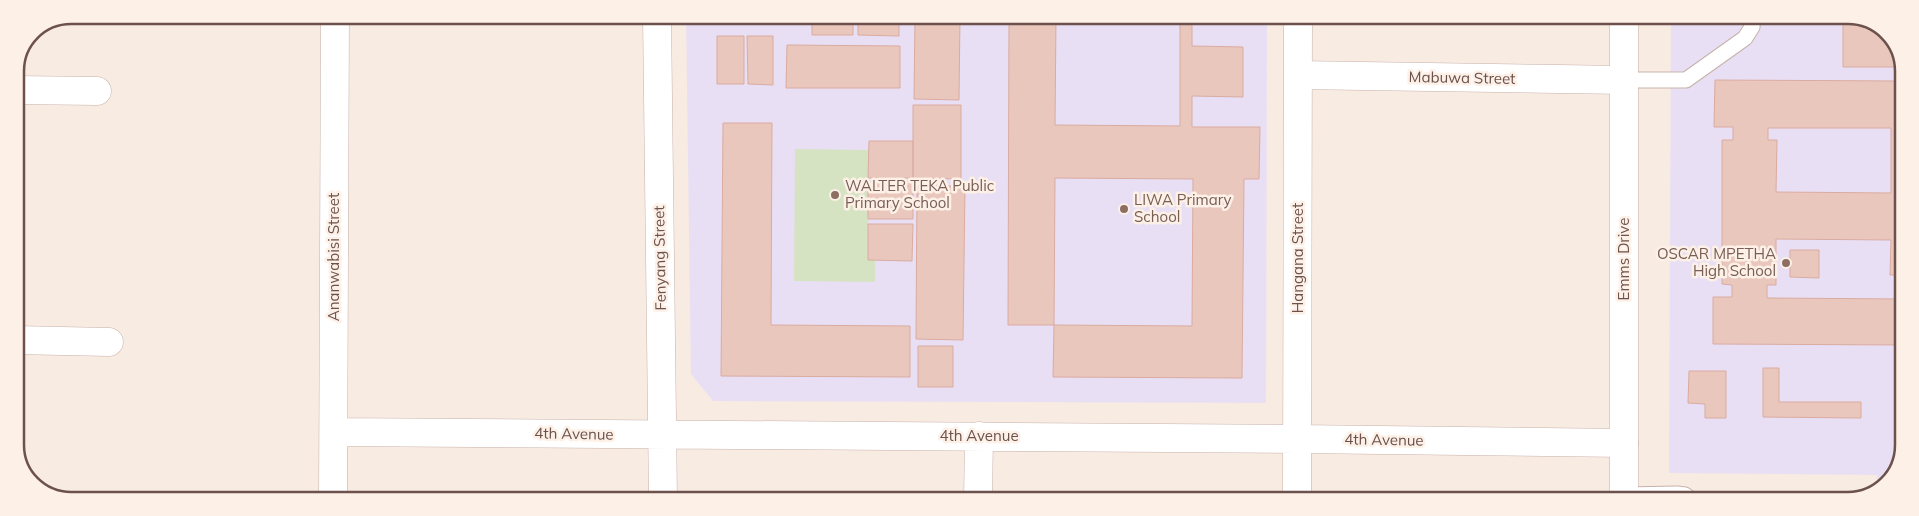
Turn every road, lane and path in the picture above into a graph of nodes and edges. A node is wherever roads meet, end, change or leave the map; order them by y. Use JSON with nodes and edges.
{"nodes":[{"id":1,"x":335,"y":24,"type":"edge"},
{"id":2,"x":657,"y":24,"type":"edge"},
{"id":3,"x":1298,"y":24,"type":"edge"},
{"id":4,"x":1624,"y":24,"type":"edge"},
{"id":5,"x":1752,"y":24,"type":"edge"},
{"id":6,"x":1298,"y":75,"type":"junction"},
{"id":7,"x":1626,"y":80,"type":"junction"},
{"id":8,"x":24,"y":90,"type":"edge"},
{"id":9,"x":98,"y":91,"type":"dead end"},
{"id":10,"x":24,"y":340,"type":"edge"},
{"id":11,"x":109,"y":342,"type":"dead end"},
{"id":12,"x":334,"y":432,"type":"junction"},
{"id":13,"x":663,"y":435,"type":"junction"},
{"id":14,"x":978,"y":436,"type":"junction"},
{"id":15,"x":1297,"y":439,"type":"junction"},
{"id":16,"x":1624,"y":443,"type":"junction"},
{"id":17,"x":333,"y":492,"type":"edge"},
{"id":18,"x":663,"y":492,"type":"edge"},
{"id":19,"x":978,"y":492,"type":"edge"},
{"id":20,"x":1297,"y":492,"type":"edge"},
{"id":21,"x":1624,"y":492,"type":"edge"}],
"edges":[{"from":1,"to":12,"type":"street","name":"Ananwabisi Street"},
{"from":2,"to":13,"type":"street","name":"Fenyang Street"},
{"from":3,"to":6,"type":"street","name":"Hangana Street"},
{"from":4,"to":7,"type":"street","name":"Emms Drive"},
{"from":5,"to":7,"type":"lane"},
{"from":6,"to":7,"type":"street","name":"Mabuwa Street"},
{"from":6,"to":15,"type":"street","name":"Hangana Street"},
{"from":7,"to":16,"type":"street","name":"Emms Drive"},
{"from":8,"to":9,"type":"street"},
{"from":10,"to":11,"type":"street"},
{"from":12,"to":13,"type":"street","name":"4th Avenue"},
{"from":12,"to":17,"type":"street","name":"Ananwabisi Street"},
{"from":13,"to":14,"type":"street","name":"4th Avenue"},
{"from":13,"to":18,"type":"street","name":"Fenyang Street"},
{"from":14,"to":15,"type":"street","name":"4th Avenue"},
{"from":14,"to":19,"type":"street"},
{"from":15,"to":16,"type":"street","name":"4th Avenue"},
{"from":15,"to":20,"type":"street","name":"Hangana Street"},
{"from":16,"to":21,"type":"street","name":"Emms Drive"}]}
